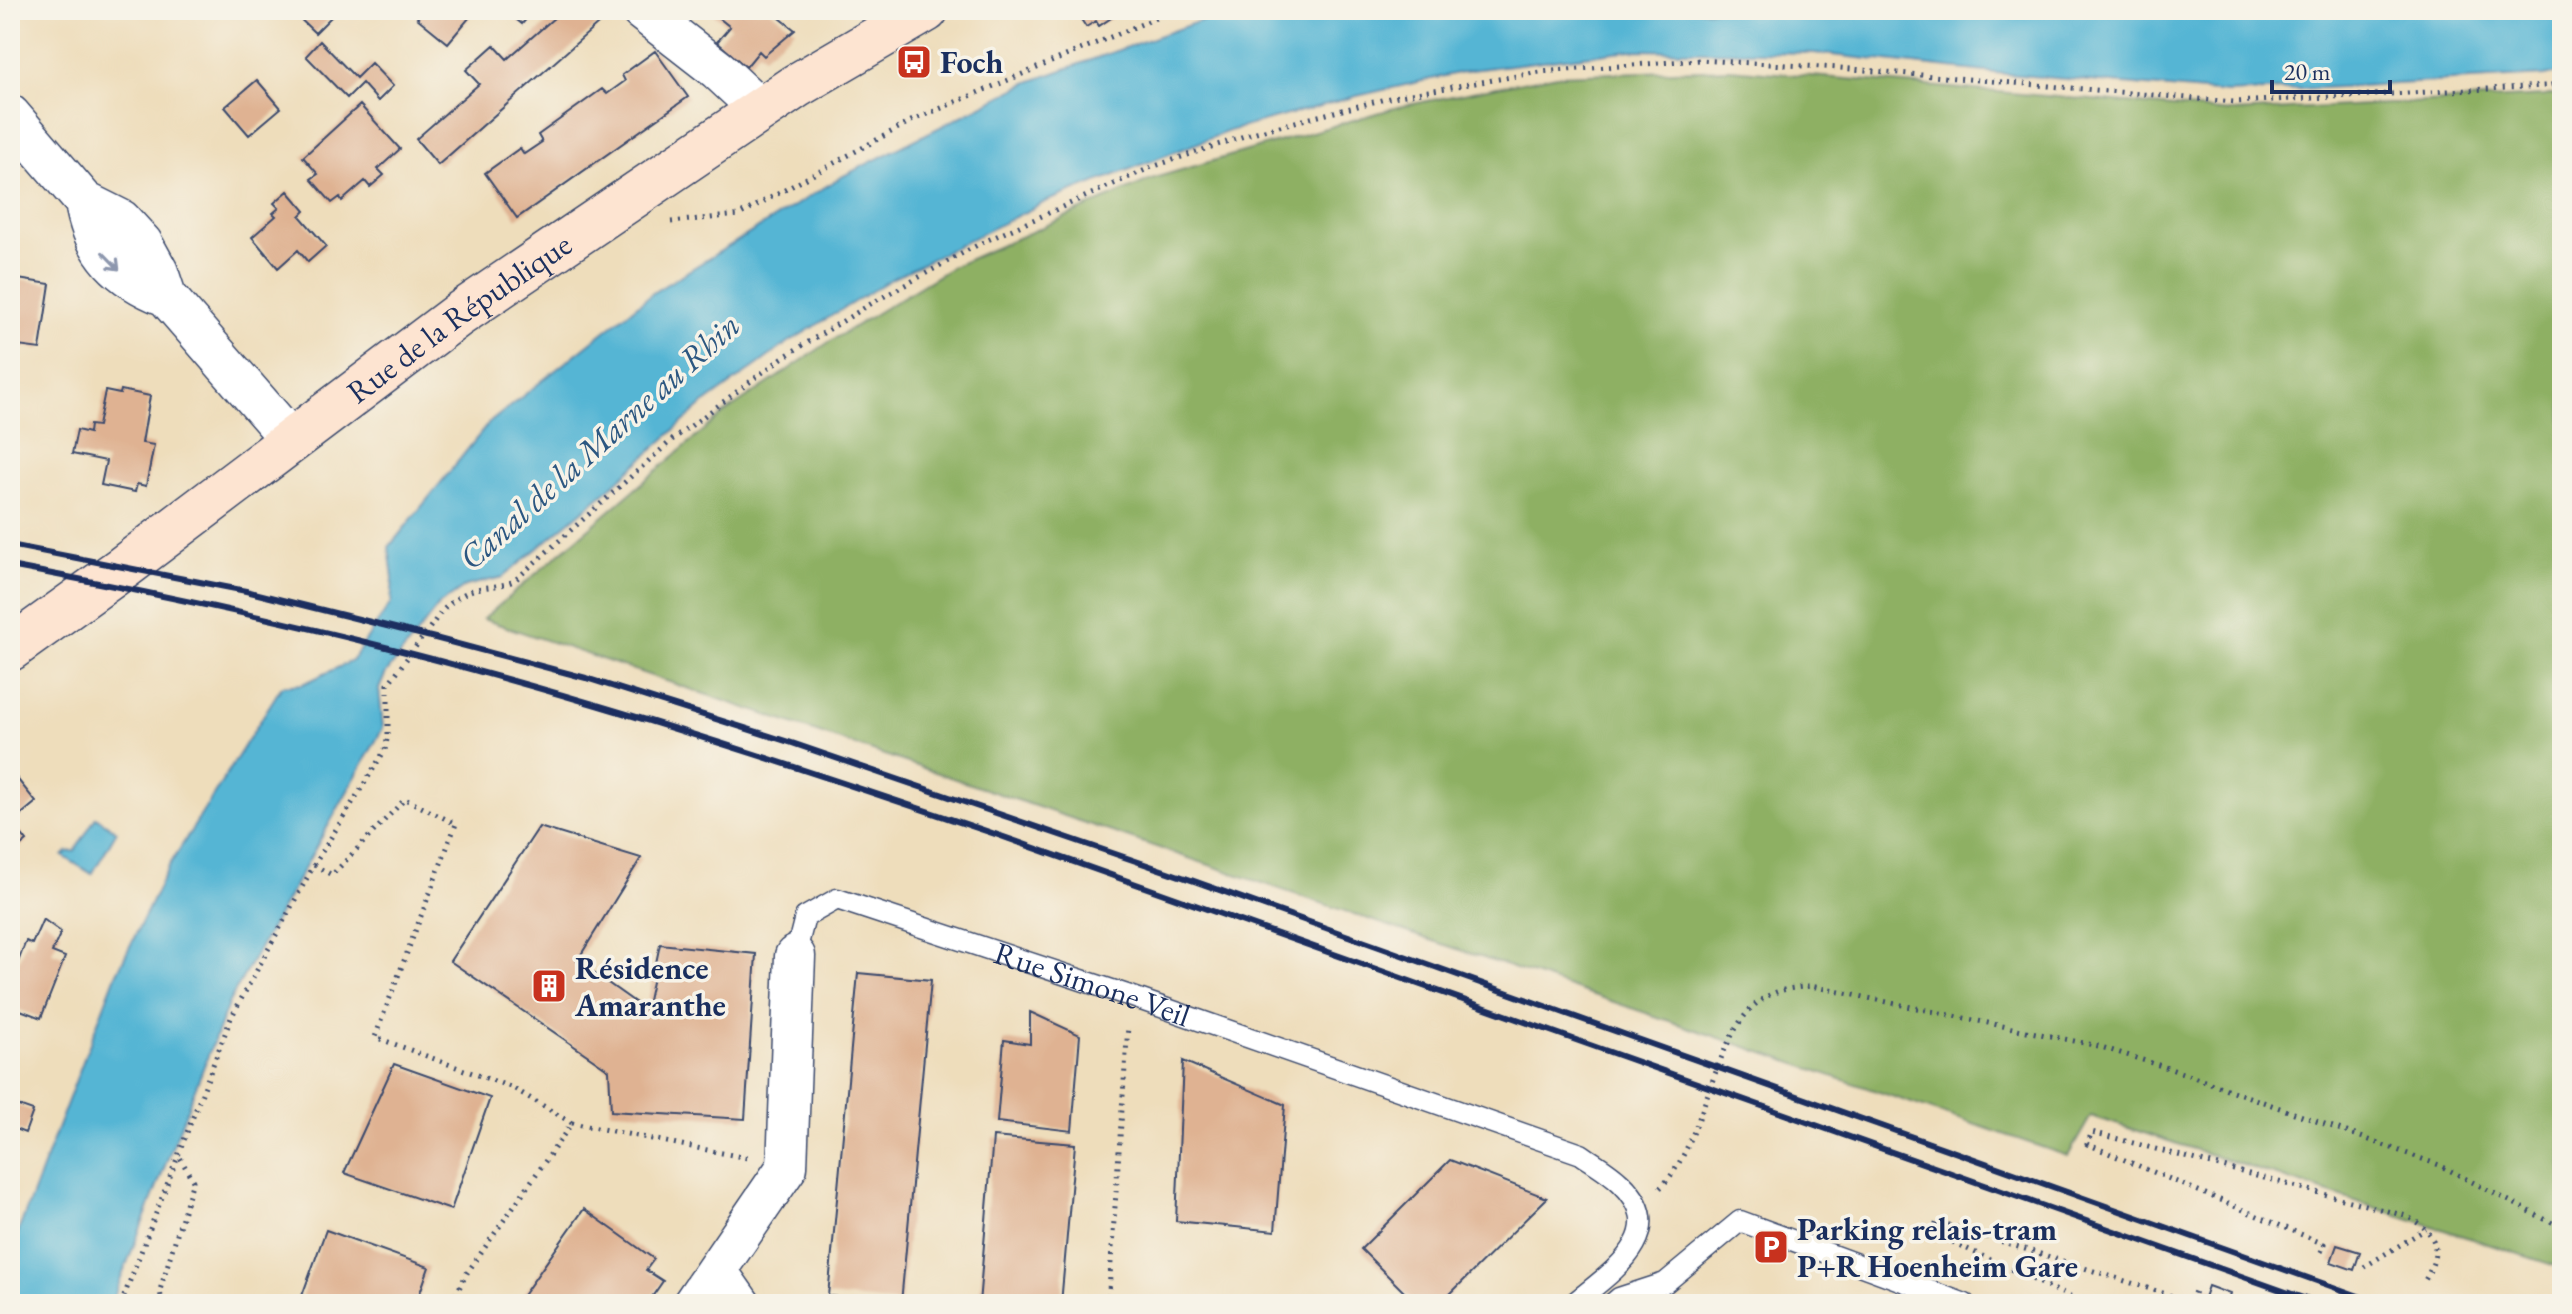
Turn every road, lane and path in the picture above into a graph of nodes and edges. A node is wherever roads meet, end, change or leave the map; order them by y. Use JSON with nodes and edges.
{"nodes":[{"id":1,"x":641,"y":10,"type":"edge"},
{"id":2,"x":926,"y":10,"type":"edge"},
{"id":3,"x":1175,"y":10,"type":"edge"},
{"id":4,"x":2562,"y":83,"type":"edge"},
{"id":5,"x":761,"y":110,"type":"junction"},
{"id":6,"x":10,"y":115,"type":"edge"},
{"id":7,"x":666,"y":223,"type":"dead end"},
{"id":8,"x":292,"y":441,"type":"junction"},
{"id":9,"x":10,"y":649,"type":"edge"},
{"id":10,"x":314,"y":865,"type":"junction"},
{"id":11,"x":795,"y":956,"type":"joint"},
{"id":12,"x":1130,"y":996,"type":"junction"},
{"id":13,"x":572,"y":1123,"type":"junction"},
{"id":14,"x":178,"y":1153,"type":"junction"},
{"id":15,"x":787,"y":1167,"type":"junction"},
{"id":16,"x":1640,"y":1209,"type":"junction"},
{"id":17,"x":2562,"y":1228,"type":"edge"},
{"id":18,"x":2426,"y":1229,"type":"junction"},
{"id":19,"x":2321,"y":1252,"type":"dead end"},
{"id":20,"x":718,"y":1264,"type":"junction"},
{"id":21,"x":2364,"y":1267,"type":"dead end"},
{"id":22,"x":2425,"y":1280,"type":"dead end"},
{"id":23,"x":1665,"y":1283,"type":"junction"},
{"id":24,"x":2196,"y":1288,"type":"dead end"},
{"id":25,"x":1615,"y":1301,"type":"edge"},
{"id":26,"x":121,"y":1304,"type":"edge"},
{"id":27,"x":162,"y":1304,"type":"edge"},
{"id":28,"x":451,"y":1304,"type":"edge"},
{"id":29,"x":693,"y":1304,"type":"edge"},
{"id":30,"x":746,"y":1304,"type":"edge"},
{"id":31,"x":1108,"y":1304,"type":"edge"},
{"id":32,"x":1573,"y":1304,"type":"edge"},
{"id":33,"x":1657,"y":1304,"type":"edge"},
{"id":34,"x":1965,"y":1304,"type":"edge"},
{"id":35,"x":2085,"y":1304,"type":"edge"}],
"edges":[{"from":1,"to":5,"type":"street"},
{"from":2,"to":5,"type":"main road","name":"Rue de la République"},
{"from":3,"to":7,"type":"path"},
{"from":4,"to":10,"type":"path"},
{"from":5,"to":8,"type":"main road","name":"Rue de la République"},
{"from":6,"to":8,"type":"street"},
{"from":8,"to":9,"type":"main road","name":"Rue de la République"},
{"from":10,"to":13,"type":"path"},
{"from":10,"to":14,"type":"path"},
{"from":11,"to":12,"type":"lane","name":"Rue Simone Veil"},
{"from":11,"to":15,"type":"street","name":"Rue Simone Veil"},
{"from":12,"to":16,"type":"lane","name":"Rue Simone Veil"},
{"from":12,"to":31,"type":"path"},
{"from":13,"to":15,"type":"path"},
{"from":13,"to":28,"type":"path"},
{"from":14,"to":26,"type":"path"},
{"from":14,"to":27,"type":"path"},
{"from":15,"to":20,"type":"street"},
{"from":16,"to":17,"type":"path"},
{"from":16,"to":32,"type":"lane"},
{"from":18,"to":19,"type":"path"},
{"from":18,"to":21,"type":"path"},
{"from":18,"to":22,"type":"path"},
{"from":20,"to":29,"type":"street"},
{"from":20,"to":30,"type":"street"},
{"from":23,"to":25,"type":"lane"},
{"from":23,"to":33,"type":"lane"},
{"from":23,"to":34,"type":"lane"},
{"from":24,"to":35,"type":"path"}]}
